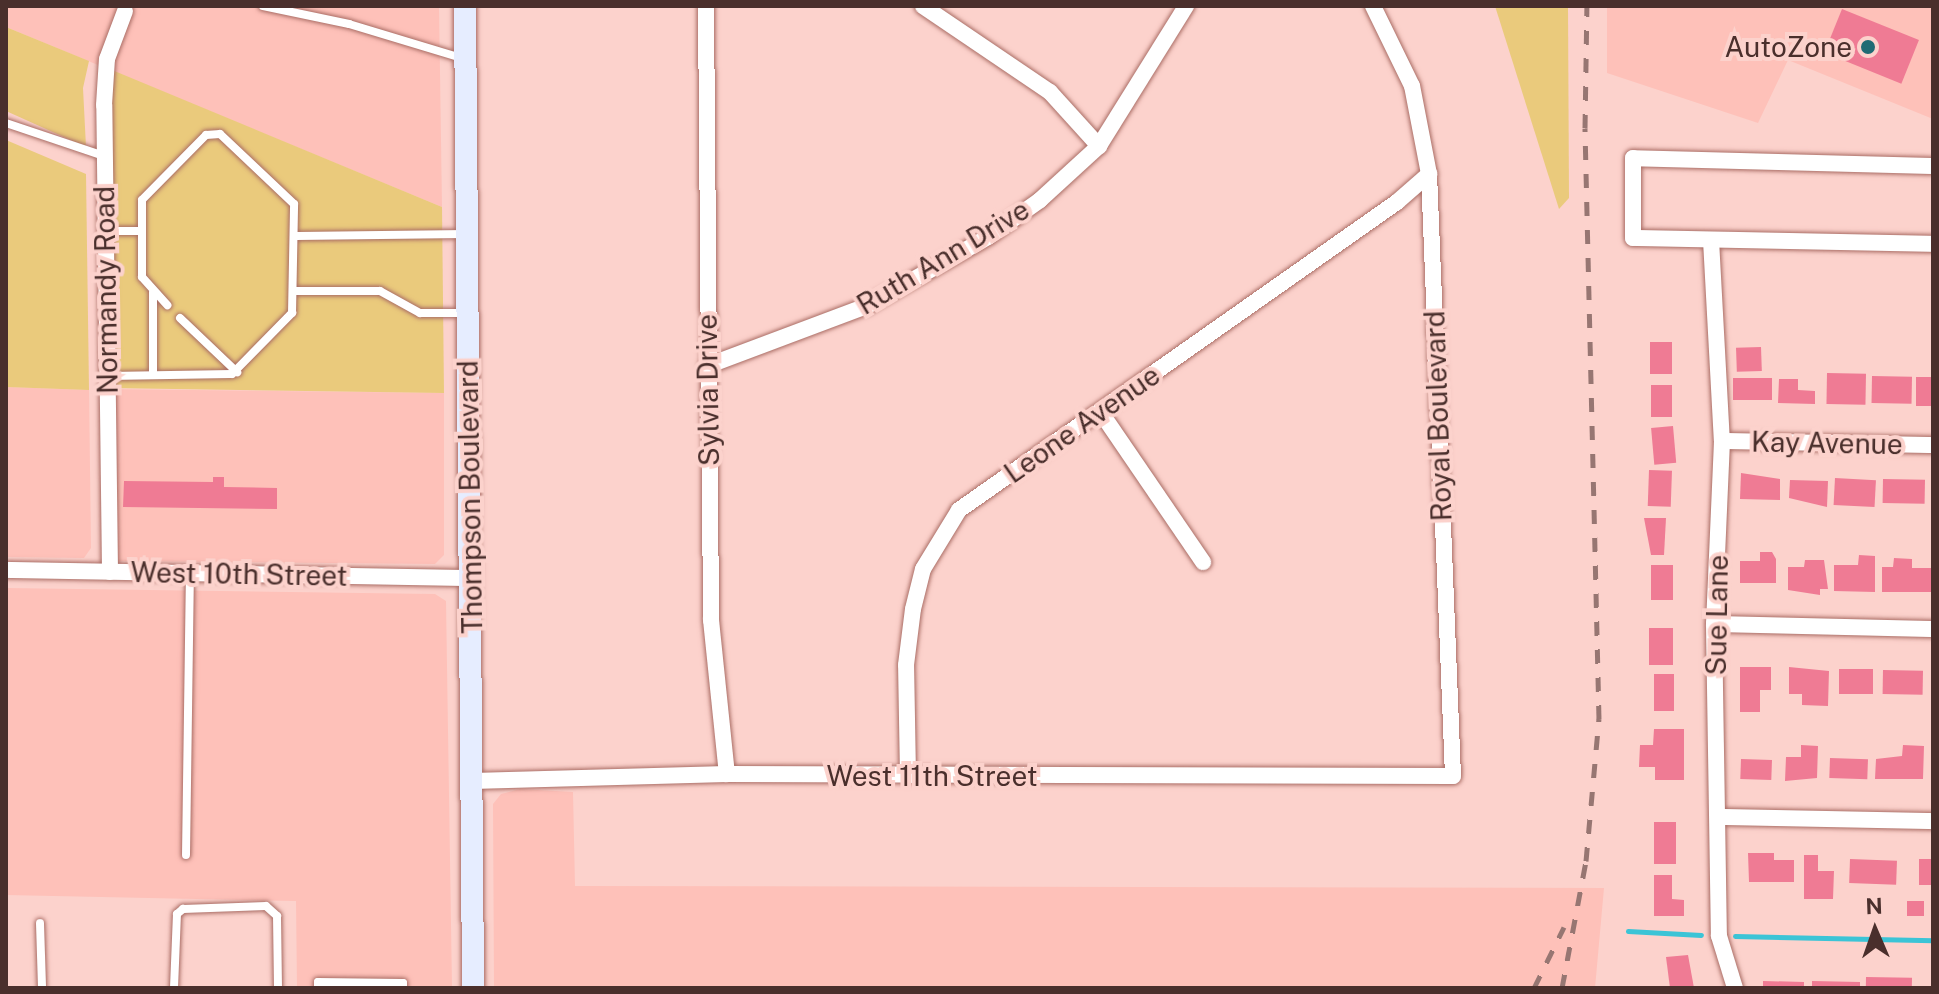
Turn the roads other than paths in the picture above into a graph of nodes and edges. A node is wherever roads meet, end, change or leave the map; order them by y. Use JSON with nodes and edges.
{"nodes":[{"id":1,"x":263,"y":6,"type":"edge"},
{"id":2,"x":465,"y":6,"type":"edge"},
{"id":3,"x":706,"y":6,"type":"edge"},
{"id":4,"x":923,"y":6,"type":"edge"},
{"id":5,"x":1186,"y":6,"type":"edge"},
{"id":6,"x":1373,"y":6,"type":"edge"},
{"id":7,"x":125,"y":11,"type":"dead end"},
{"id":8,"x":465,"y":60,"type":"junction"},
{"id":9,"x":6,"y":123,"type":"edge"},
{"id":10,"x":1099,"y":146,"type":"junction"},
{"id":11,"x":105,"y":156,"type":"junction"},
{"id":12,"x":1933,"y":166,"type":"edge"},
{"id":13,"x":1429,"y":174,"type":"junction"},
{"id":14,"x":106,"y":231,"type":"junction"},
{"id":15,"x":141,"y":231,"type":"junction"},
{"id":16,"x":467,"y":234,"type":"junction"},
{"id":17,"x":296,"y":236,"type":"junction"},
{"id":18,"x":1711,"y":240,"type":"junction"},
{"id":19,"x":1933,"y":244,"type":"edge"},
{"id":20,"x":296,"y":291,"type":"junction"},
{"id":21,"x":153,"y":292,"type":"junction"},
{"id":22,"x":167,"y":305,"type":"dead end"},
{"id":23,"x":468,"y":313,"type":"junction"},
{"id":24,"x":180,"y":318,"type":"dead end"},
{"id":25,"x":707,"y":366,"type":"junction"},
{"id":26,"x":237,"y":372,"type":"junction"},
{"id":27,"x":153,"y":375,"type":"junction"},
{"id":28,"x":107,"y":376,"type":"junction"},
{"id":29,"x":1100,"y":411,"type":"junction"},
{"id":30,"x":1722,"y":441,"type":"junction"},
{"id":31,"x":1933,"y":445,"type":"edge"},
{"id":32,"x":1203,"y":562,"type":"dead end"},
{"id":33,"x":6,"y":570,"type":"edge"},
{"id":34,"x":110,"y":572,"type":"junction"},
{"id":35,"x":190,"y":573,"type":"junction"},
{"id":36,"x":471,"y":578,"type":"junction"},
{"id":37,"x":1714,"y":624,"type":"junction"},
{"id":38,"x":1933,"y":629,"type":"edge"},
{"id":39,"x":727,"y":774,"type":"junction"},
{"id":40,"x":908,"y":776,"type":"junction"},
{"id":41,"x":1392,"y":776,"type":"joint"},
{"id":42,"x":472,"y":781,"type":"junction"},
{"id":43,"x":1720,"y":817,"type":"junction"},
{"id":44,"x":1933,"y":821,"type":"edge"},
{"id":45,"x":186,"y":855,"type":"dead end"},
{"id":46,"x":40,"y":923,"type":"dead end"},
{"id":47,"x":42,"y":988,"type":"edge"},
{"id":48,"x":174,"y":988,"type":"edge"},
{"id":49,"x":278,"y":988,"type":"edge"},
{"id":50,"x":318,"y":988,"type":"edge"},
{"id":51,"x":403,"y":988,"type":"edge"},
{"id":52,"x":473,"y":988,"type":"edge"},
{"id":53,"x":1735,"y":988,"type":"edge"}],
"edges":[{"from":1,"to":8,"type":"lane"},
{"from":2,"to":8,"type":"main road","name":"Thompson Boulevard"},
{"from":3,"to":25,"type":"street","name":"Sylvia Drive"},
{"from":4,"to":10,"type":"street"},
{"from":5,"to":10,"type":"street","name":"Ruth Ann Drive"},
{"from":6,"to":13,"type":"street","name":"Royal Boulevard"},
{"from":7,"to":11,"type":"street","name":"Normandy Road"},
{"from":8,"to":16,"type":"main road","name":"Thompson Boulevard"},
{"from":9,"to":11,"type":"lane"},
{"from":10,"to":25,"type":"street","name":"Ruth Ann Drive"},
{"from":11,"to":14,"type":"street","name":"Normandy Road"},
{"from":12,"to":18,"type":"street"},
{"from":13,"to":29,"type":"street","name":"Leone Avenue"},
{"from":13,"to":41,"type":"street","name":"Royal Boulevard"},
{"from":14,"to":15,"type":"lane"},
{"from":14,"to":28,"type":"street","name":"Normandy Road"},
{"from":15,"to":17,"type":"lane"},
{"from":15,"to":21,"type":"lane"},
{"from":16,"to":17,"type":"lane"},
{"from":16,"to":23,"type":"main road","name":"Thompson Boulevard"},
{"from":17,"to":20,"type":"lane"},
{"from":18,"to":19,"type":"street"},
{"from":18,"to":30,"type":"street","name":"Sue Lane"},
{"from":20,"to":23,"type":"lane"},
{"from":20,"to":26,"type":"lane"},
{"from":21,"to":22,"type":"lane"},
{"from":21,"to":27,"type":"lane"},
{"from":23,"to":36,"type":"main road","name":"Thompson Boulevard"},
{"from":24,"to":26,"type":"lane"},
{"from":25,"to":39,"type":"street","name":"Sylvia Drive"},
{"from":26,"to":27,"type":"lane"},
{"from":27,"to":28,"type":"lane"},
{"from":28,"to":34,"type":"street","name":"Normandy Road"},
{"from":29,"to":32,"type":"street"},
{"from":29,"to":40,"type":"street","name":"Leone Avenue"},
{"from":30,"to":31,"type":"street","name":"Kay Avenue"},
{"from":30,"to":37,"type":"street","name":"Sue Lane"},
{"from":33,"to":34,"type":"street","name":"West 10th Street"},
{"from":34,"to":35,"type":"street","name":"West 10th Street"},
{"from":35,"to":36,"type":"street","name":"West 10th Street"},
{"from":35,"to":45,"type":"lane"},
{"from":36,"to":42,"type":"main road","name":"Thompson Boulevard"},
{"from":37,"to":38,"type":"street"},
{"from":37,"to":43,"type":"street","name":"Sue Lane"},
{"from":39,"to":40,"type":"street","name":"West 11th Street"},
{"from":39,"to":42,"type":"street","name":"West 11th Street"},
{"from":40,"to":41,"type":"street","name":"West 11th Street"},
{"from":42,"to":52,"type":"main road","name":"Thompson Boulevard"},
{"from":43,"to":44,"type":"street"},
{"from":43,"to":53,"type":"street","name":"Sue Lane"},
{"from":46,"to":47,"type":"lane"},
{"from":48,"to":49,"type":"lane"},
{"from":50,"to":51,"type":"lane"}]}
